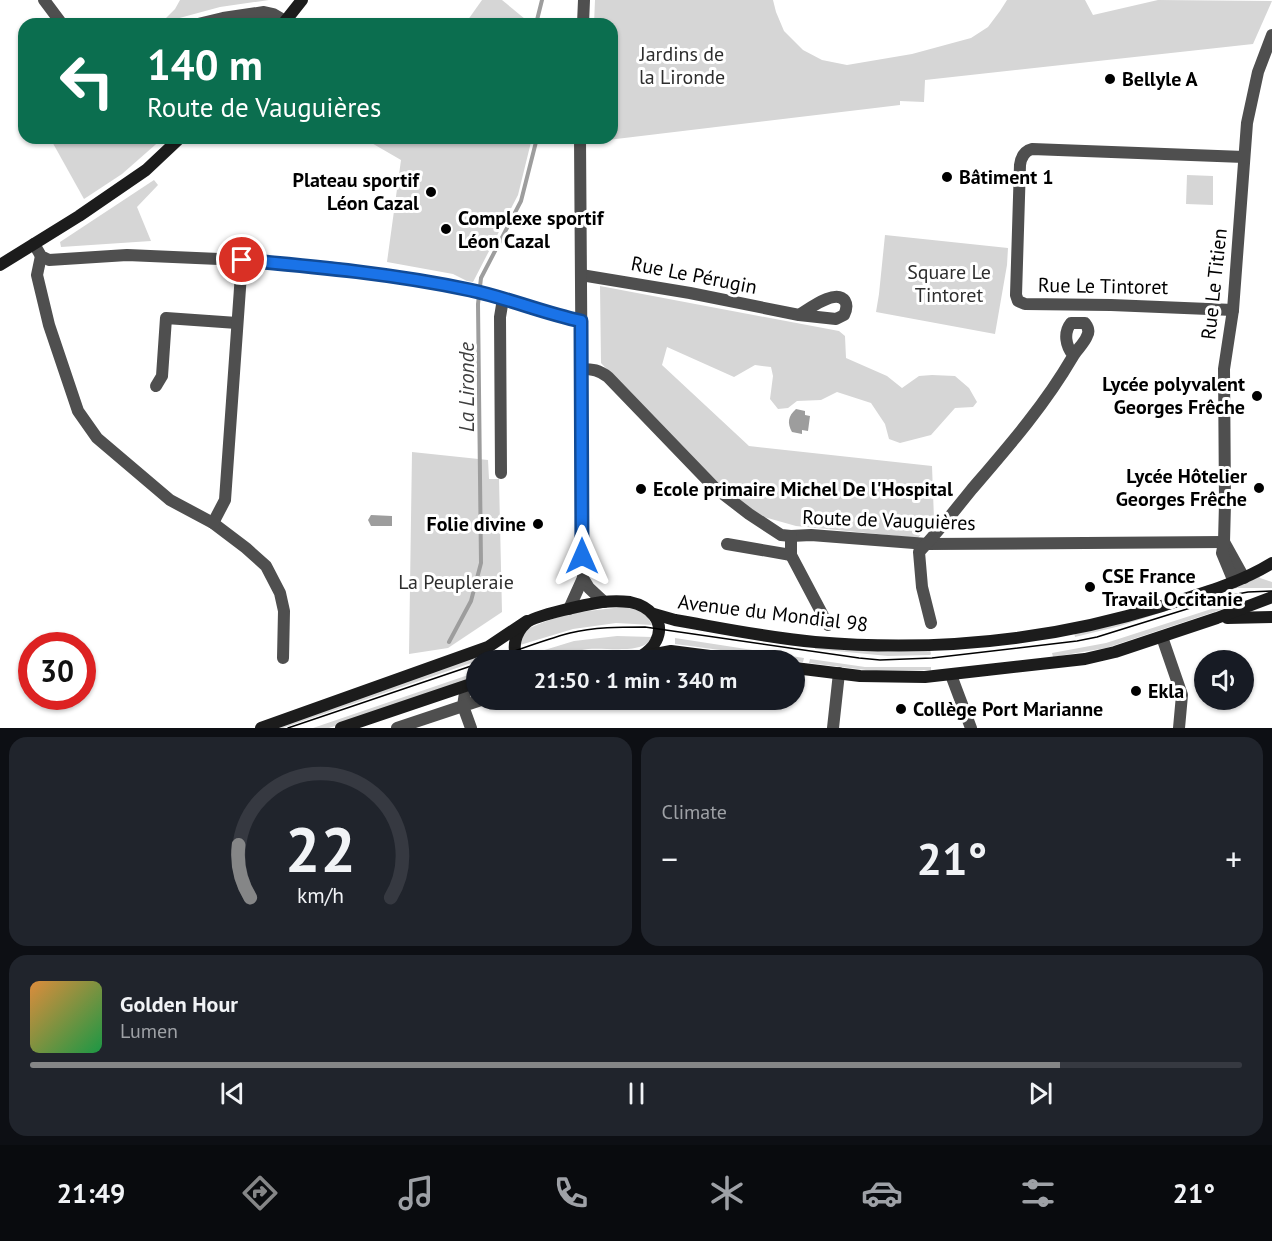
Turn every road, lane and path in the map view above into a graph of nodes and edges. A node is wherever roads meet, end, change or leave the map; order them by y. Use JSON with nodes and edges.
{"nodes":[{"id":1,"x":44,"y":0,"type":"edge"},
{"id":2,"x":302,"y":0,"type":"edge"},
{"id":3,"x":584,"y":0,"type":"edge"},
{"id":4,"x":58,"y":18,"type":"edge"},
{"id":5,"x":223,"y":18,"type":"edge"},
{"id":6,"x":278,"y":18,"type":"edge"},
{"id":7,"x":288,"y":18,"type":"edge"},
{"id":8,"x":583,"y":18,"type":"edge"},
{"id":9,"x":1272,"y":35,"type":"edge"},
{"id":10,"x":174,"y":144,"type":"edge"},
{"id":11,"x":580,"y":144,"type":"edge"},
{"id":12,"x":1244,"y":157,"type":"junction"},
{"id":13,"x":34,"y":244,"type":"junction"},
{"id":14,"x":40,"y":256,"type":"junction"},
{"id":15,"x":242,"y":260,"type":"junction"},
{"id":16,"x":0,"y":265,"type":"edge"},
{"id":17,"x":581,"y":275,"type":"junction"},
{"id":18,"x":503,"y":299,"type":"junction"},
{"id":19,"x":1233,"y":310,"type":"junction"},
{"id":20,"x":799,"y":315,"type":"dead end"},
{"id":21,"x":581,"y":321,"type":"junction"},
{"id":22,"x":237,"y":323,"type":"junction"},
{"id":23,"x":1073,"y":355,"type":"dead end"},
{"id":24,"x":581,"y":369,"type":"junction"},
{"id":25,"x":156,"y":386,"type":"dead end"},
{"id":26,"x":501,"y":473,"type":"dead end"},
{"id":27,"x":213,"y":523,"type":"junction"},
{"id":28,"x":790,"y":536,"type":"junction"},
{"id":29,"x":1224,"y":542,"type":"junction"},
{"id":30,"x":726,"y":544,"type":"dead end"},
{"id":31,"x":927,"y":544,"type":"junction"},
{"id":32,"x":791,"y":555,"type":"junction"},
{"id":33,"x":1272,"y":563,"type":"edge"},
{"id":34,"x":583,"y":578,"type":"junction"},
{"id":35,"x":1239,"y":580,"type":"junction"},
{"id":36,"x":1272,"y":597,"type":"edge"},
{"id":37,"x":604,"y":602,"type":"junction"},
{"id":38,"x":568,"y":609,"type":"junction"},
{"id":39,"x":654,"y":614,"type":"junction"},
{"id":40,"x":1272,"y":617,"type":"edge"},
{"id":41,"x":1217,"y":618,"type":"junction"},
{"id":42,"x":528,"y":621,"type":"junction"},
{"id":43,"x":931,"y":623,"type":"dead end"},
{"id":44,"x":828,"y":625,"type":"dead end"},
{"id":45,"x":1162,"y":637,"type":"junction"},
{"id":46,"x":514,"y":650,"type":"edge"},
{"id":47,"x":650,"y":650,"type":"edge"},
{"id":48,"x":283,"y":658,"type":"dead end"},
{"id":49,"x":805,"y":669,"type":"edge"},
{"id":50,"x":839,"y":673,"type":"junction"},
{"id":51,"x":951,"y":675,"type":"junction"},
{"id":52,"x":466,"y":686,"type":"edge"},
{"id":53,"x":466,"y":692,"type":"edge"},
{"id":54,"x":464,"y":706,"type":"junction"},
{"id":55,"x":261,"y":728,"type":"edge"},
{"id":56,"x":341,"y":728,"type":"edge"},
{"id":57,"x":397,"y":728,"type":"edge"},
{"id":58,"x":471,"y":728,"type":"edge"},
{"id":59,"x":834,"y":728,"type":"edge"},
{"id":60,"x":971,"y":728,"type":"edge"},
{"id":61,"x":1179,"y":728,"type":"edge"}],
"edges":[{"from":1,"to":4,"type":"street"},
{"from":2,"to":7,"type":"main road"},
{"from":3,"to":8,"type":"street"},
{"from":5,"to":6,"type":"street"},
{"from":9,"to":12,"type":"street","name":"Rue Le Titien"},
{"from":10,"to":13,"type":"main road"},
{"from":11,"to":17,"type":"street"},
{"from":12,"to":19,"type":"street","name":"Rue Le Titien"},
{"from":12,"to":19,"type":"street","name":"Rue Le Tintoret"},
{"from":13,"to":14,"type":"street"},
{"from":13,"to":16,"type":"main road"},
{"from":14,"to":15,"type":"street"},
{"from":14,"to":27,"type":"street"},
{"from":15,"to":18,"type":"street"},
{"from":15,"to":22,"type":"street"},
{"from":17,"to":20,"type":"street","name":"Rue Le Pérugin"},
{"from":17,"to":21,"type":"street"},
{"from":18,"to":21,"type":"street"},
{"from":18,"to":26,"type":"street"},
{"from":19,"to":29,"type":"street","name":"Rue Le Titien"},
{"from":21,"to":24,"type":"street"},
{"from":22,"to":25,"type":"street"},
{"from":22,"to":27,"type":"street"},
{"from":23,"to":31,"type":"street"},
{"from":24,"to":28,"type":"street","name":"Route de Vauguières"},
{"from":24,"to":34,"type":"street"},
{"from":27,"to":48,"type":"street"},
{"from":28,"to":31,"type":"street","name":"Route de Vauguières"},
{"from":28,"to":32,"type":"street"},
{"from":29,"to":31,"type":"street","name":"Route de Vauguières"},
{"from":29,"to":35,"type":"street","name":"Rue Le Titien"},
{"from":30,"to":32,"type":"street"},
{"from":31,"to":43,"type":"street"},
{"from":32,"to":44,"type":"street"},
{"from":33,"to":35,"type":"main road","name":"Avenue du Mondial 98"},
{"from":34,"to":37,"type":"street"},
{"from":34,"to":38,"type":"street"},
{"from":35,"to":39,"type":"main road","name":"Avenue du Mondial 98"},
{"from":36,"to":41,"type":"main road"},
{"from":37,"to":38,"type":"main road","name":"Avenue du Mondial 98"},
{"from":37,"to":39,"type":"main road","name":"Avenue du Mondial 98"},
{"from":38,"to":42,"type":"main road","name":"Avenue du Mondial 98"},
{"from":39,"to":47,"type":"main road"},
{"from":40,"to":41,"type":"main road"},
{"from":41,"to":45,"type":"main road"},
{"from":42,"to":46,"type":"main road"},
{"from":42,"to":55,"type":"main road"},
{"from":45,"to":51,"type":"main road"},
{"from":45,"to":61,"type":"street"},
{"from":49,"to":50,"type":"main road"},
{"from":50,"to":51,"type":"main road"},
{"from":50,"to":59,"type":"street"},
{"from":51,"to":60,"type":"street"},
{"from":52,"to":56,"type":"main road"},
{"from":53,"to":54,"type":"street"},
{"from":54,"to":57,"type":"street"},
{"from":54,"to":58,"type":"street"}]}
